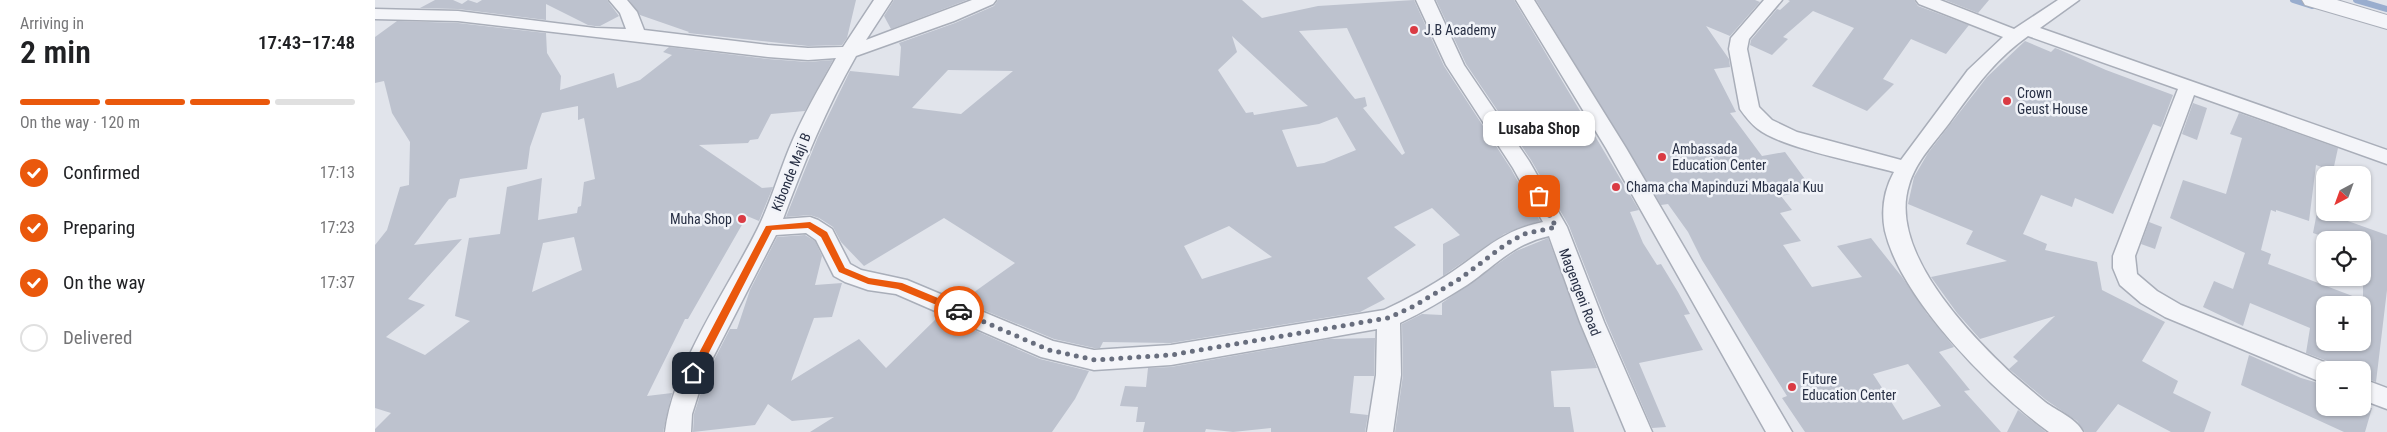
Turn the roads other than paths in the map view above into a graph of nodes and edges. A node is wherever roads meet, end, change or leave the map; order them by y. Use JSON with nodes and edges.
{"nodes":[{"id":1,"x":618,"y":0,"type":"edge"},
{"id":2,"x":883,"y":0,"type":"edge"},
{"id":3,"x":987,"y":0,"type":"edge"},
{"id":4,"x":1425,"y":0,"type":"edge"},
{"id":5,"x":1525,"y":0,"type":"edge"},
{"id":6,"x":1773,"y":0,"type":"edge"},
{"id":7,"x":1925,"y":0,"type":"edge"},
{"id":8,"x":2070,"y":0,"type":"edge"},
{"id":9,"x":2313,"y":0,"type":"edge"},
{"id":10,"x":375,"y":14,"type":"edge"},
{"id":11,"x":2387,"y":22,"type":"edge"},
{"id":12,"x":2021,"y":33,"type":"junction"},
{"id":13,"x":637,"y":35,"type":"junction"},
{"id":14,"x":849,"y":52,"type":"junction"},
{"id":15,"x":2189,"y":87,"type":"junction"},
{"id":16,"x":2387,"y":158,"type":"edge"},
{"id":17,"x":1905,"y":168,"type":"junction"},
{"id":18,"x":1556,"y":227,"type":"junction"},
{"id":19,"x":769,"y":228,"type":"junction"},
{"id":20,"x":1388,"y":318,"type":"junction"},
{"id":21,"x":2316,"y":369,"type":"edge"},
{"id":22,"x":2371,"y":392,"type":"edge"},
{"id":23,"x":2387,"y":399,"type":"edge"},
{"id":24,"x":678,"y":432,"type":"edge"},
{"id":25,"x":1380,"y":432,"type":"edge"},
{"id":26,"x":1639,"y":432,"type":"edge"},
{"id":27,"x":1779,"y":432,"type":"edge"},
{"id":28,"x":2070,"y":432,"type":"edge"}],
"edges":[{"from":1,"to":13,"type":"street"},
{"from":2,"to":14,"type":"street","name":"Kibonde Maji B"},
{"from":3,"to":14,"type":"street"},
{"from":4,"to":18,"type":"street","name":"Magengeni Road"},
{"from":5,"to":27,"type":"street"},
{"from":6,"to":17,"type":"street"},
{"from":7,"to":12,"type":"street"},
{"from":8,"to":12,"type":"street"},
{"from":9,"to":11,"type":"street"},
{"from":10,"to":13,"type":"street"},
{"from":12,"to":15,"type":"street"},
{"from":12,"to":17,"type":"street"},
{"from":13,"to":14,"type":"street"},
{"from":14,"to":19,"type":"street","name":"Kibonde Maji B"},
{"from":15,"to":16,"type":"street"},
{"from":15,"to":21,"type":"street"},
{"from":17,"to":28,"type":"street"},
{"from":18,"to":20,"type":"street"},
{"from":18,"to":26,"type":"street","name":"Magengeni Road"},
{"from":19,"to":20,"type":"street"},
{"from":19,"to":24,"type":"street","name":"Kibonde Maji B"},
{"from":20,"to":25,"type":"street"},
{"from":22,"to":23,"type":"street"}]}
